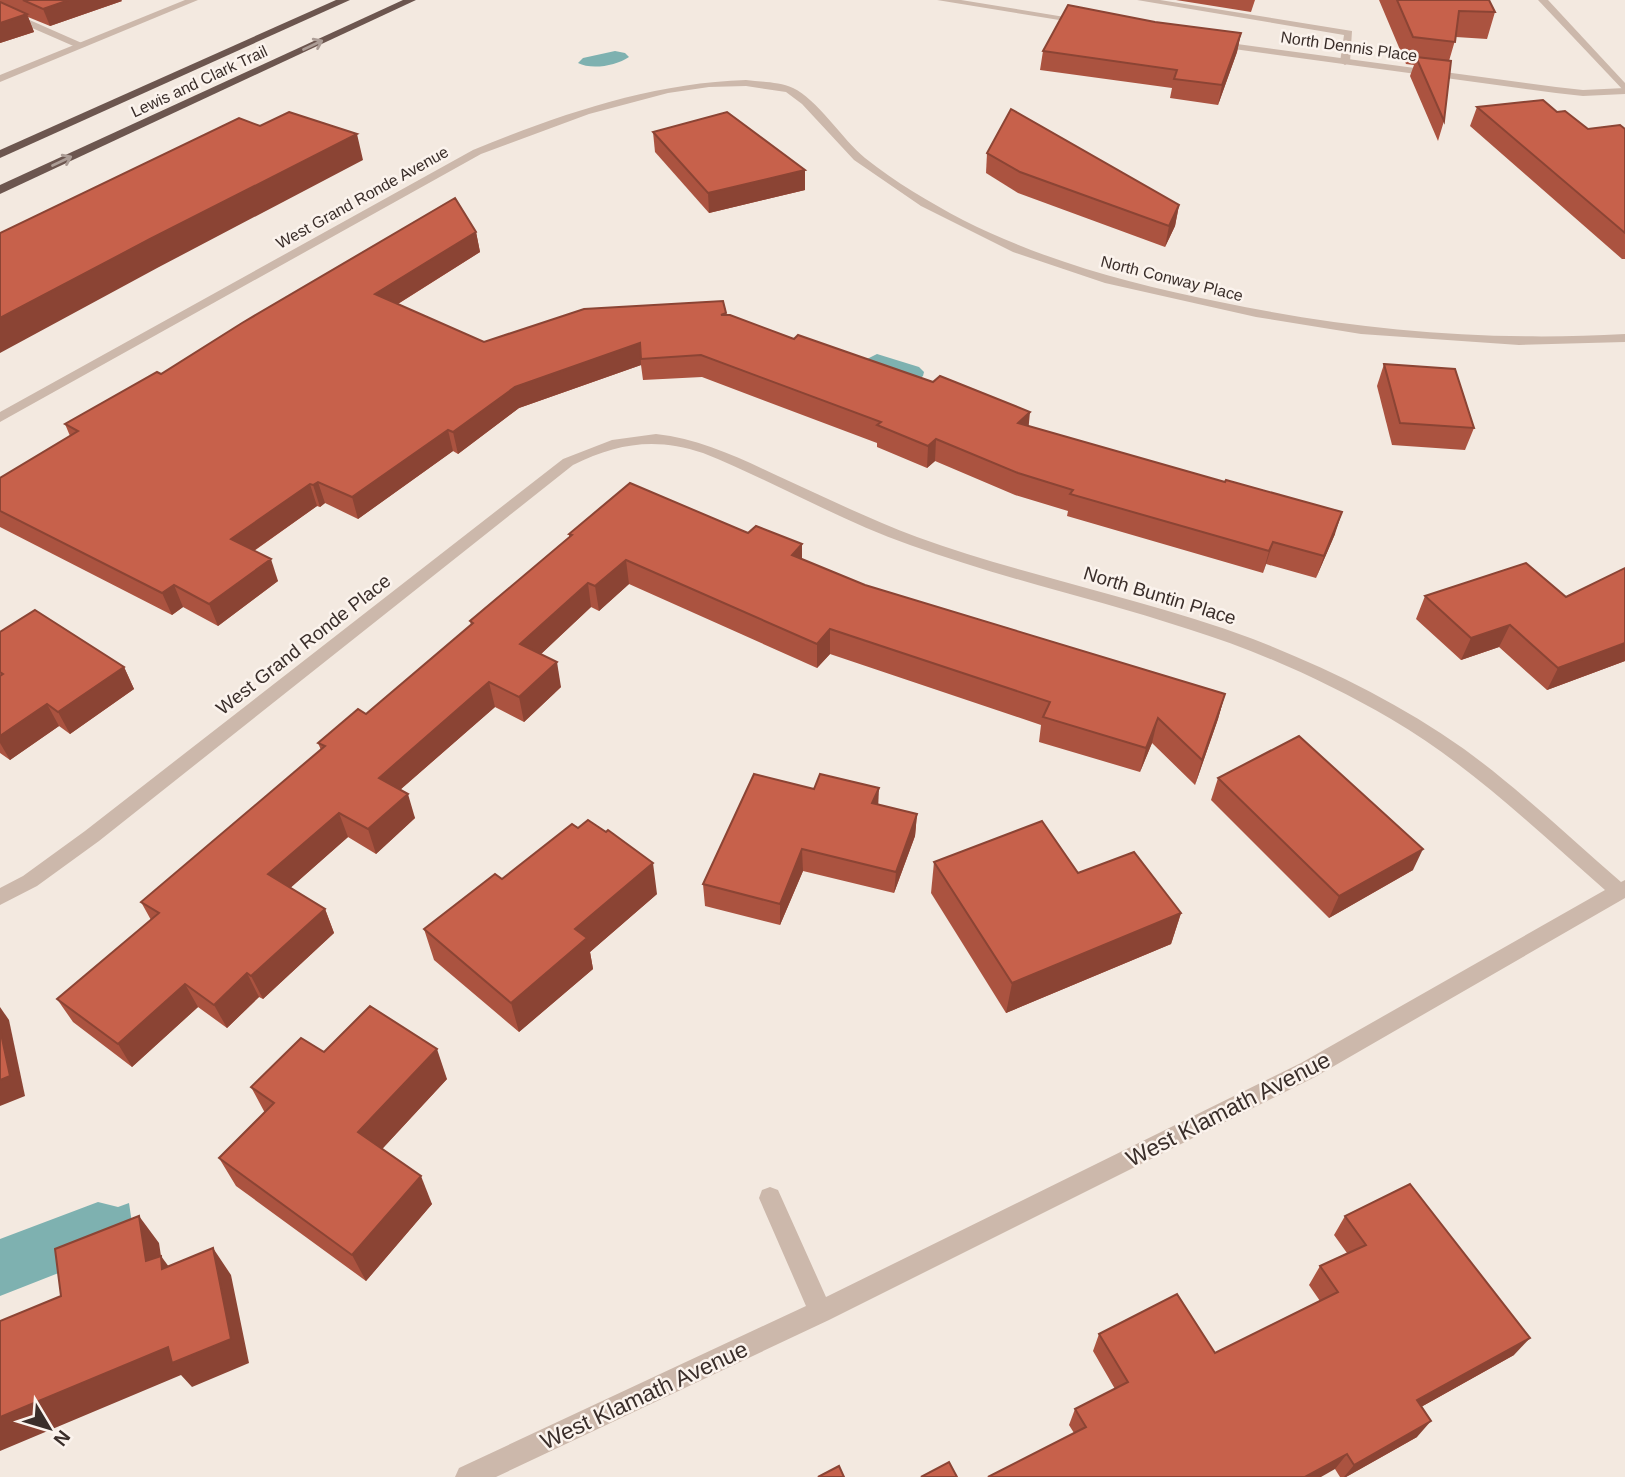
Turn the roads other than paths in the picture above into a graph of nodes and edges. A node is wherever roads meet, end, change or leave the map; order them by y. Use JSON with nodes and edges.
{"nodes":[{"id":1,"x":193,"y":0,"type":"edge"},
{"id":2,"x":345,"y":0,"type":"edge"},
{"id":3,"x":411,"y":0,"type":"edge"},
{"id":4,"x":942,"y":0,"type":"edge"},
{"id":5,"x":1142,"y":0,"type":"edge"},
{"id":6,"x":1543,"y":0,"type":"edge"},
{"id":7,"x":0,"y":9,"type":"edge"},
{"id":8,"x":1090,"y":22,"type":"edge"},
{"id":9,"x":1208,"y":43,"type":"edge"},
{"id":10,"x":81,"y":46,"type":"junction"},
{"id":11,"x":1345,"y":62,"type":"junction"},
{"id":12,"x":0,"y":79,"type":"edge"},
{"id":13,"x":768,"y":85,"type":"joint"},
{"id":14,"x":1625,"y":90,"type":"edge"},
{"id":15,"x":0,"y":154,"type":"edge"},
{"id":16,"x":0,"y":190,"type":"edge"},
{"id":17,"x":1625,"y":338,"type":"edge"},
{"id":18,"x":0,"y":418,"type":"edge"},
{"id":19,"x":637,"y":440,"type":"joint"},
{"id":20,"x":1622,"y":890,"type":"edge"},
{"id":21,"x":0,"y":897,"type":"edge"},
{"id":22,"x":770,"y":1198,"type":"dead end"},
{"id":23,"x":821,"y":1312,"type":"junction"},
{"id":24,"x":468,"y":1477,"type":"edge"}],
"edges":[{"from":1,"to":10,"type":"street"},
{"from":2,"to":15,"type":"highway","name":"Lewis and Clark Trail"},
{"from":16,"to":3,"type":"highway","name":"Lewis and Clark Trail","one_way":true},
{"from":4,"to":8,"type":"street"},
{"from":5,"to":11,"type":"street"},
{"from":6,"to":14,"type":"street"},
{"from":7,"to":10,"type":"street"},
{"from":9,"to":11,"type":"street","name":"North Dennis Place"},
{"from":10,"to":12,"type":"street"},
{"from":11,"to":14,"type":"street","name":"North Dennis Place"},
{"from":13,"to":17,"type":"street","name":"North Conway Place"},
{"from":13,"to":18,"type":"street","name":"West Grand Ronde Avenue"},
{"from":19,"to":20,"type":"street","name":"North Buntin Place"},
{"from":19,"to":21,"type":"street","name":"West Grand Ronde Place"},
{"from":20,"to":23,"type":"street","name":"West Klamath Avenue"},
{"from":22,"to":23,"type":"street"},
{"from":23,"to":24,"type":"street","name":"West Klamath Avenue"}]}
